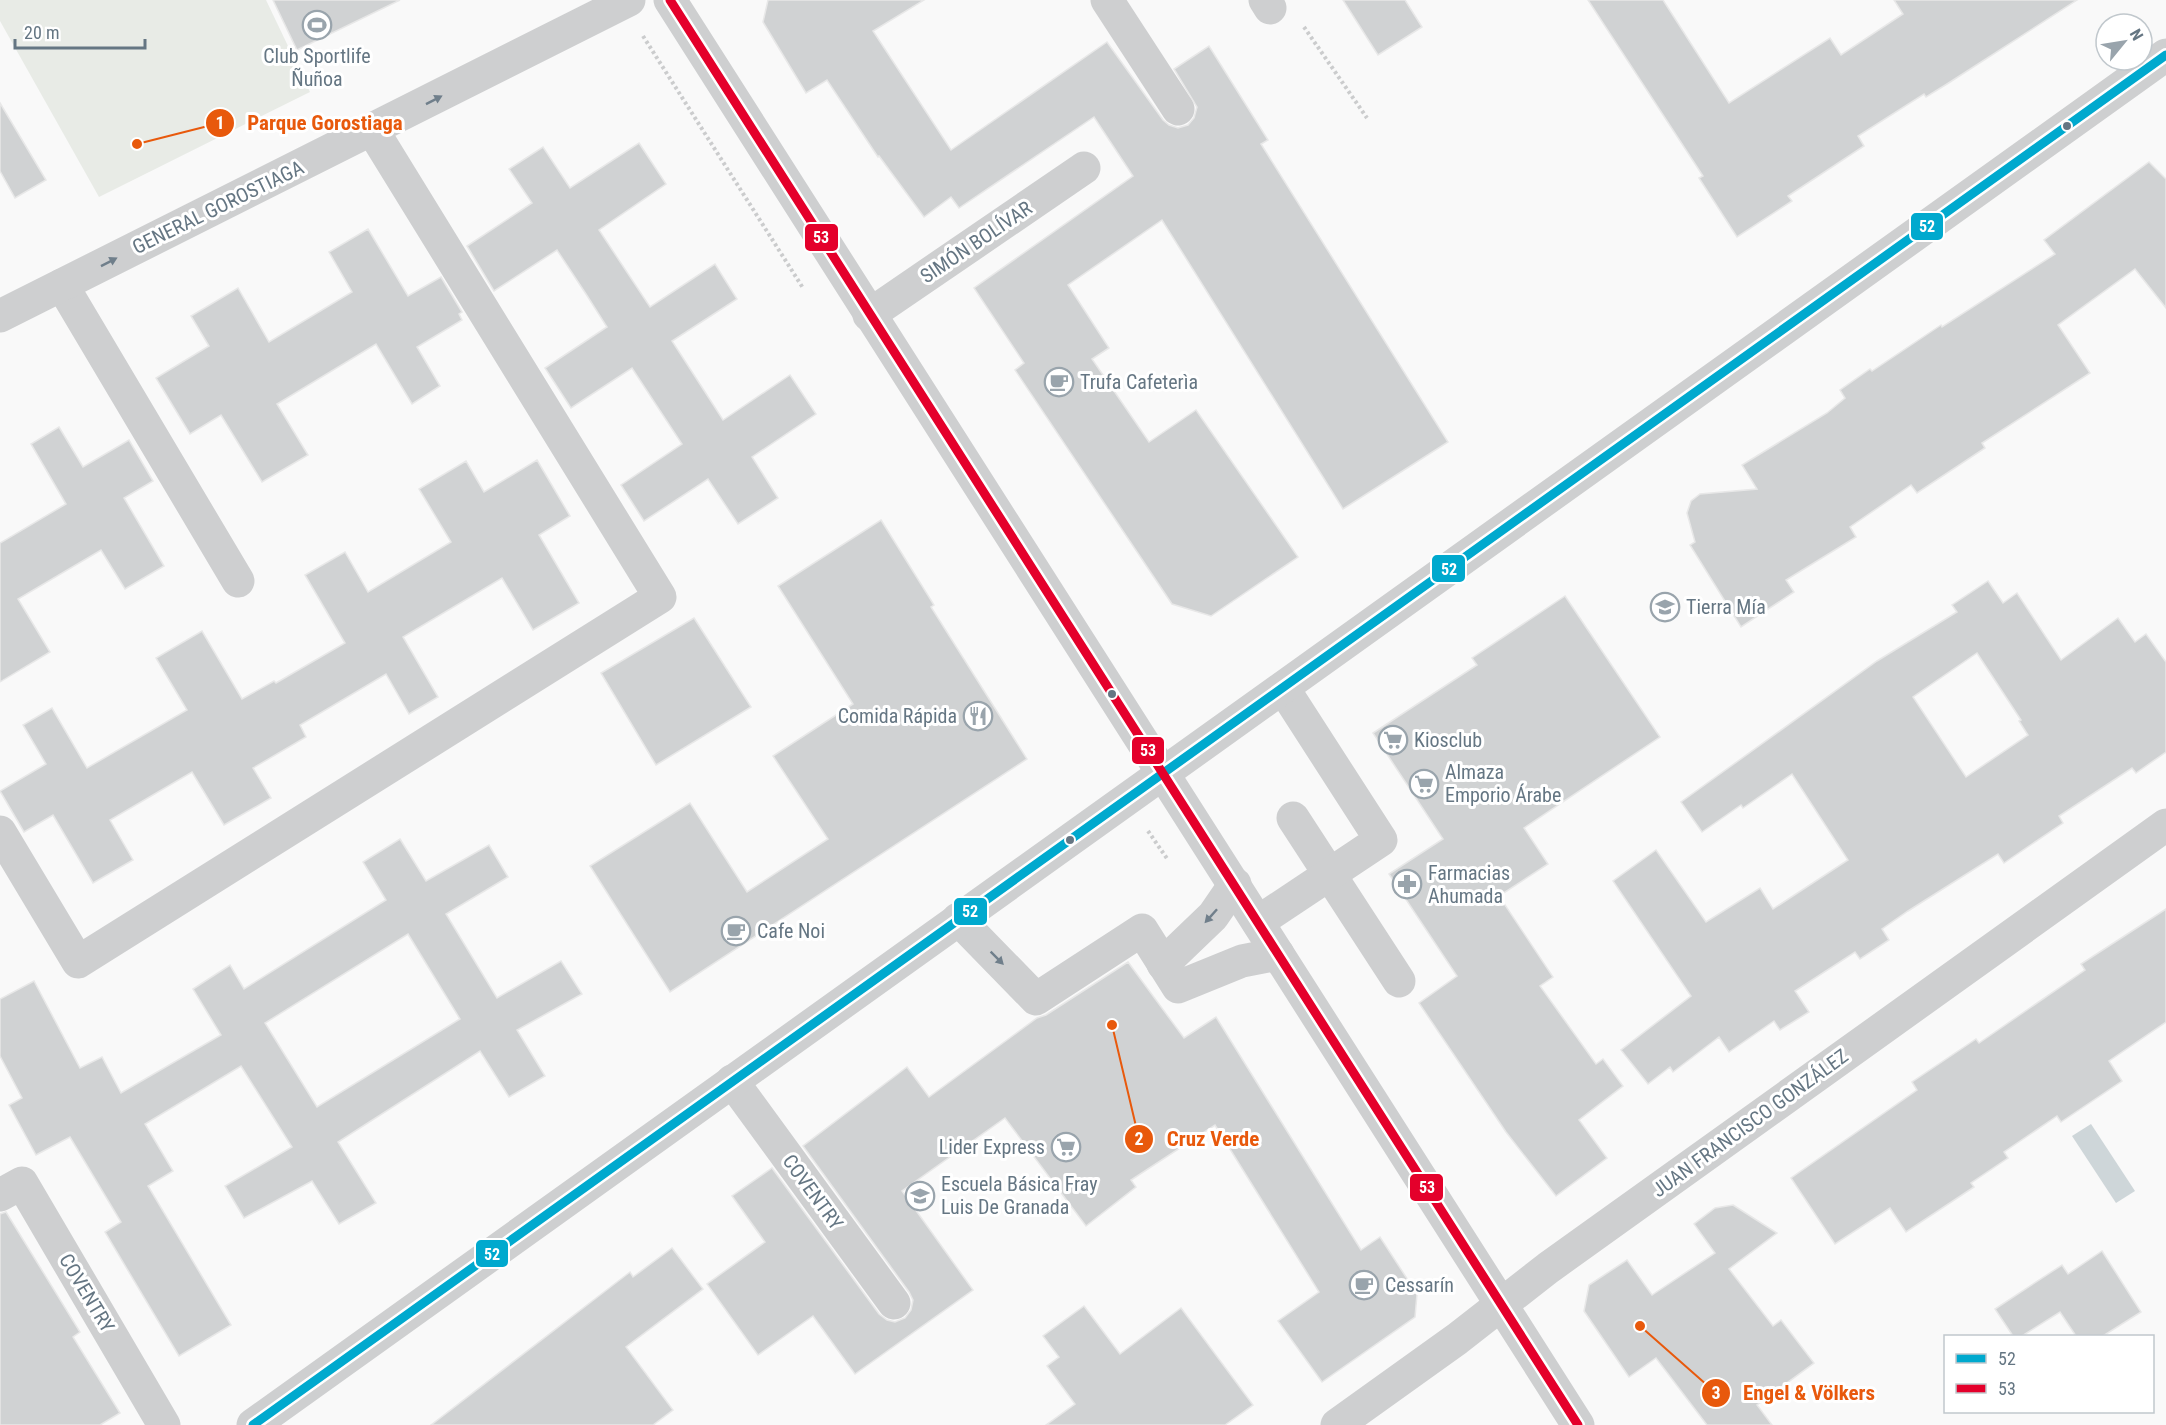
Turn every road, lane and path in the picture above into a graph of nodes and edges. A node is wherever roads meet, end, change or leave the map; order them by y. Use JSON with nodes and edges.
{"nodes":[{"id":1,"x":629,"y":0,"type":"edge"},
{"id":2,"x":670,"y":0,"type":"edge"},
{"id":3,"x":1107,"y":0,"type":"edge"},
{"id":4,"x":1268,"y":4,"type":"edge"},
{"id":5,"x":2166,"y":55,"type":"edge"},
{"id":6,"x":1178,"y":109,"type":"dead end"},
{"id":7,"x":1367,"y":118,"type":"dead end"},
{"id":8,"x":373,"y":131,"type":"junction"},
{"id":9,"x":1084,"y":168,"type":"dead end"},
{"id":10,"x":62,"y":285,"type":"junction"},
{"id":11,"x":868,"y":315,"type":"junction"},
{"id":12,"x":0,"y":316,"type":"edge"},
{"id":13,"x":238,"y":581,"type":"dead end"},
{"id":14,"x":1283,"y":688,"type":"junction"},
{"id":15,"x":1164,"y":773,"type":"junction"},
{"id":16,"x":1293,"y":818,"type":"dead end"},
{"id":17,"x":2166,"y":825,"type":"edge"},
{"id":18,"x":0,"y":832,"type":"edge"},
{"id":19,"x":1329,"y":875,"type":"junction"},
{"id":20,"x":1235,"y":884,"type":"junction"},
{"id":21,"x":958,"y":919,"type":"junction"},
{"id":22,"x":1258,"y":922,"type":"junction"},
{"id":23,"x":1278,"y":954,"type":"junction"},
{"id":24,"x":1170,"y":976,"type":"junction"},
{"id":25,"x":1399,"y":981,"type":"dead end"},
{"id":26,"x":732,"y":1080,"type":"junction"},
{"id":27,"x":0,"y":1195,"type":"edge"},
{"id":28,"x":894,"y":1303,"type":"dead end"},
{"id":29,"x":1502,"y":1304,"type":"junction"},
{"id":30,"x":164,"y":1425,"type":"edge"},
{"id":31,"x":253,"y":1425,"type":"edge"},
{"id":32,"x":1337,"y":1425,"type":"edge"},
{"id":33,"x":1578,"y":1425,"type":"edge"}],
"edges":[{"from":8,"to":1,"type":"street","name":"GENERAL GOROSTIAGA","one_way":true},
{"from":2,"to":11,"type":"street"},
{"from":3,"to":6,"type":"street"},
{"from":4,"to":7,"type":"path"},
{"from":5,"to":14,"type":"street"},
{"from":10,"to":8,"type":"street","name":"GENERAL GOROSTIAGA","one_way":true},
{"from":8,"to":18,"type":"street"},
{"from":9,"to":11,"type":"street","name":"SIMÓN BOLÍVAR"},
{"from":10,"to":12,"type":"street","name":"GENERAL GOROSTIAGA"},
{"from":10,"to":13,"type":"street"},
{"from":11,"to":15,"type":"street"},
{"from":14,"to":15,"type":"street"},
{"from":14,"to":19,"type":"street"},
{"from":15,"to":20,"type":"street"},
{"from":15,"to":21,"type":"street"},
{"from":16,"to":19,"type":"street"},
{"from":17,"to":29,"type":"street","name":"JUAN FRANCISCO GONZÁLEZ"},
{"from":19,"to":22,"type":"street"},
{"from":19,"to":25,"type":"street"},
{"from":20,"to":22,"type":"street"},
{"from":20,"to":24,"type":"street","one_way":true},
{"from":21,"to":24,"type":"street","one_way":true},
{"from":21,"to":26,"type":"street"},
{"from":22,"to":23,"type":"street"},
{"from":23,"to":24,"type":"street"},
{"from":23,"to":29,"type":"street"},
{"from":26,"to":28,"type":"street","name":"COVENTRY"},
{"from":26,"to":31,"type":"street"},
{"from":27,"to":30,"type":"street","name":"COVENTRY"},
{"from":29,"to":32,"type":"street","name":"JUAN FRANCISCO GONZÁLEZ"},
{"from":29,"to":33,"type":"street"}]}
